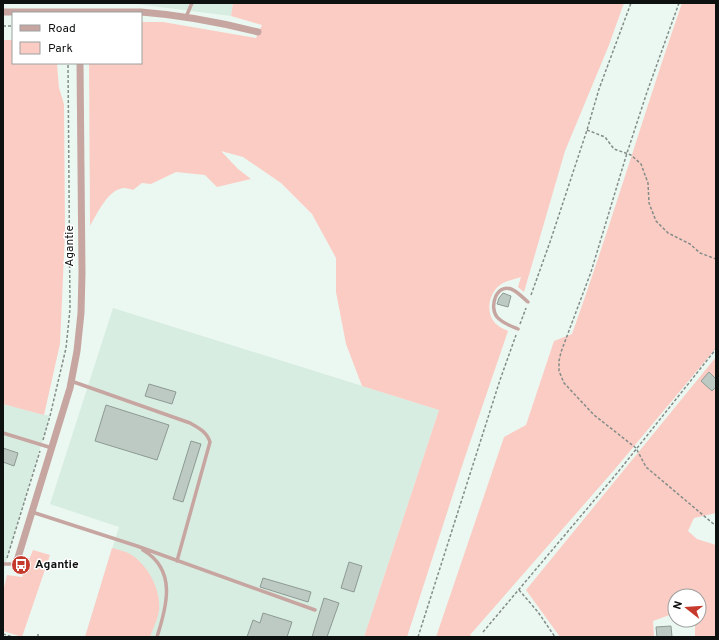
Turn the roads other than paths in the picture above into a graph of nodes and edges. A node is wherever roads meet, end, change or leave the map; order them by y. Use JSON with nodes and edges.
{"nodes":[{"id":1,"x":192,"y":3,"type":"edge"},
{"id":2,"x":142,"y":12,"type":"edge"},
{"id":3,"x":186,"y":17,"type":"junction"},
{"id":4,"x":258,"y":32,"type":"dead end"},
{"id":5,"x":80,"y":64,"type":"edge"},
{"id":6,"x":528,"y":302,"type":"road end"},
{"id":7,"x":518,"y":329,"type":"road end"},
{"id":8,"x":71,"y":380,"type":"junction"},
{"id":9,"x":3,"y":433,"type":"edge"},
{"id":10,"x":52,"y":448,"type":"junction"},
{"id":11,"x":32,"y":512,"type":"junction"},
{"id":12,"x":137,"y":546,"type":"junction"},
{"id":13,"x":177,"y":561,"type":"junction"},
{"id":14,"x":4,"y":564,"type":"edge"},
{"id":15,"x":16,"y":564,"type":"joint"},
{"id":16,"x":315,"y":610,"type":"dead end"},
{"id":17,"x":157,"y":637,"type":"edge"}],
"edges":[{"from":1,"to":3,"type":"lane"},
{"from":2,"to":3,"type":"street"},
{"from":3,"to":4,"type":"street"},
{"from":5,"to":8,"type":"street","name":"Agantie"},
{"from":6,"to":7,"type":"lane"},
{"from":8,"to":10,"type":"street","name":"Agantie"},
{"from":8,"to":13,"type":"lane"},
{"from":9,"to":10,"type":"lane"},
{"from":10,"to":11,"type":"street","name":"Agantie"},
{"from":11,"to":12,"type":"lane"},
{"from":11,"to":15,"type":"street","name":"Agantie"},
{"from":12,"to":13,"type":"lane"},
{"from":12,"to":17,"type":"lane"},
{"from":13,"to":16,"type":"lane"},
{"from":14,"to":15,"type":"lane"}]}
